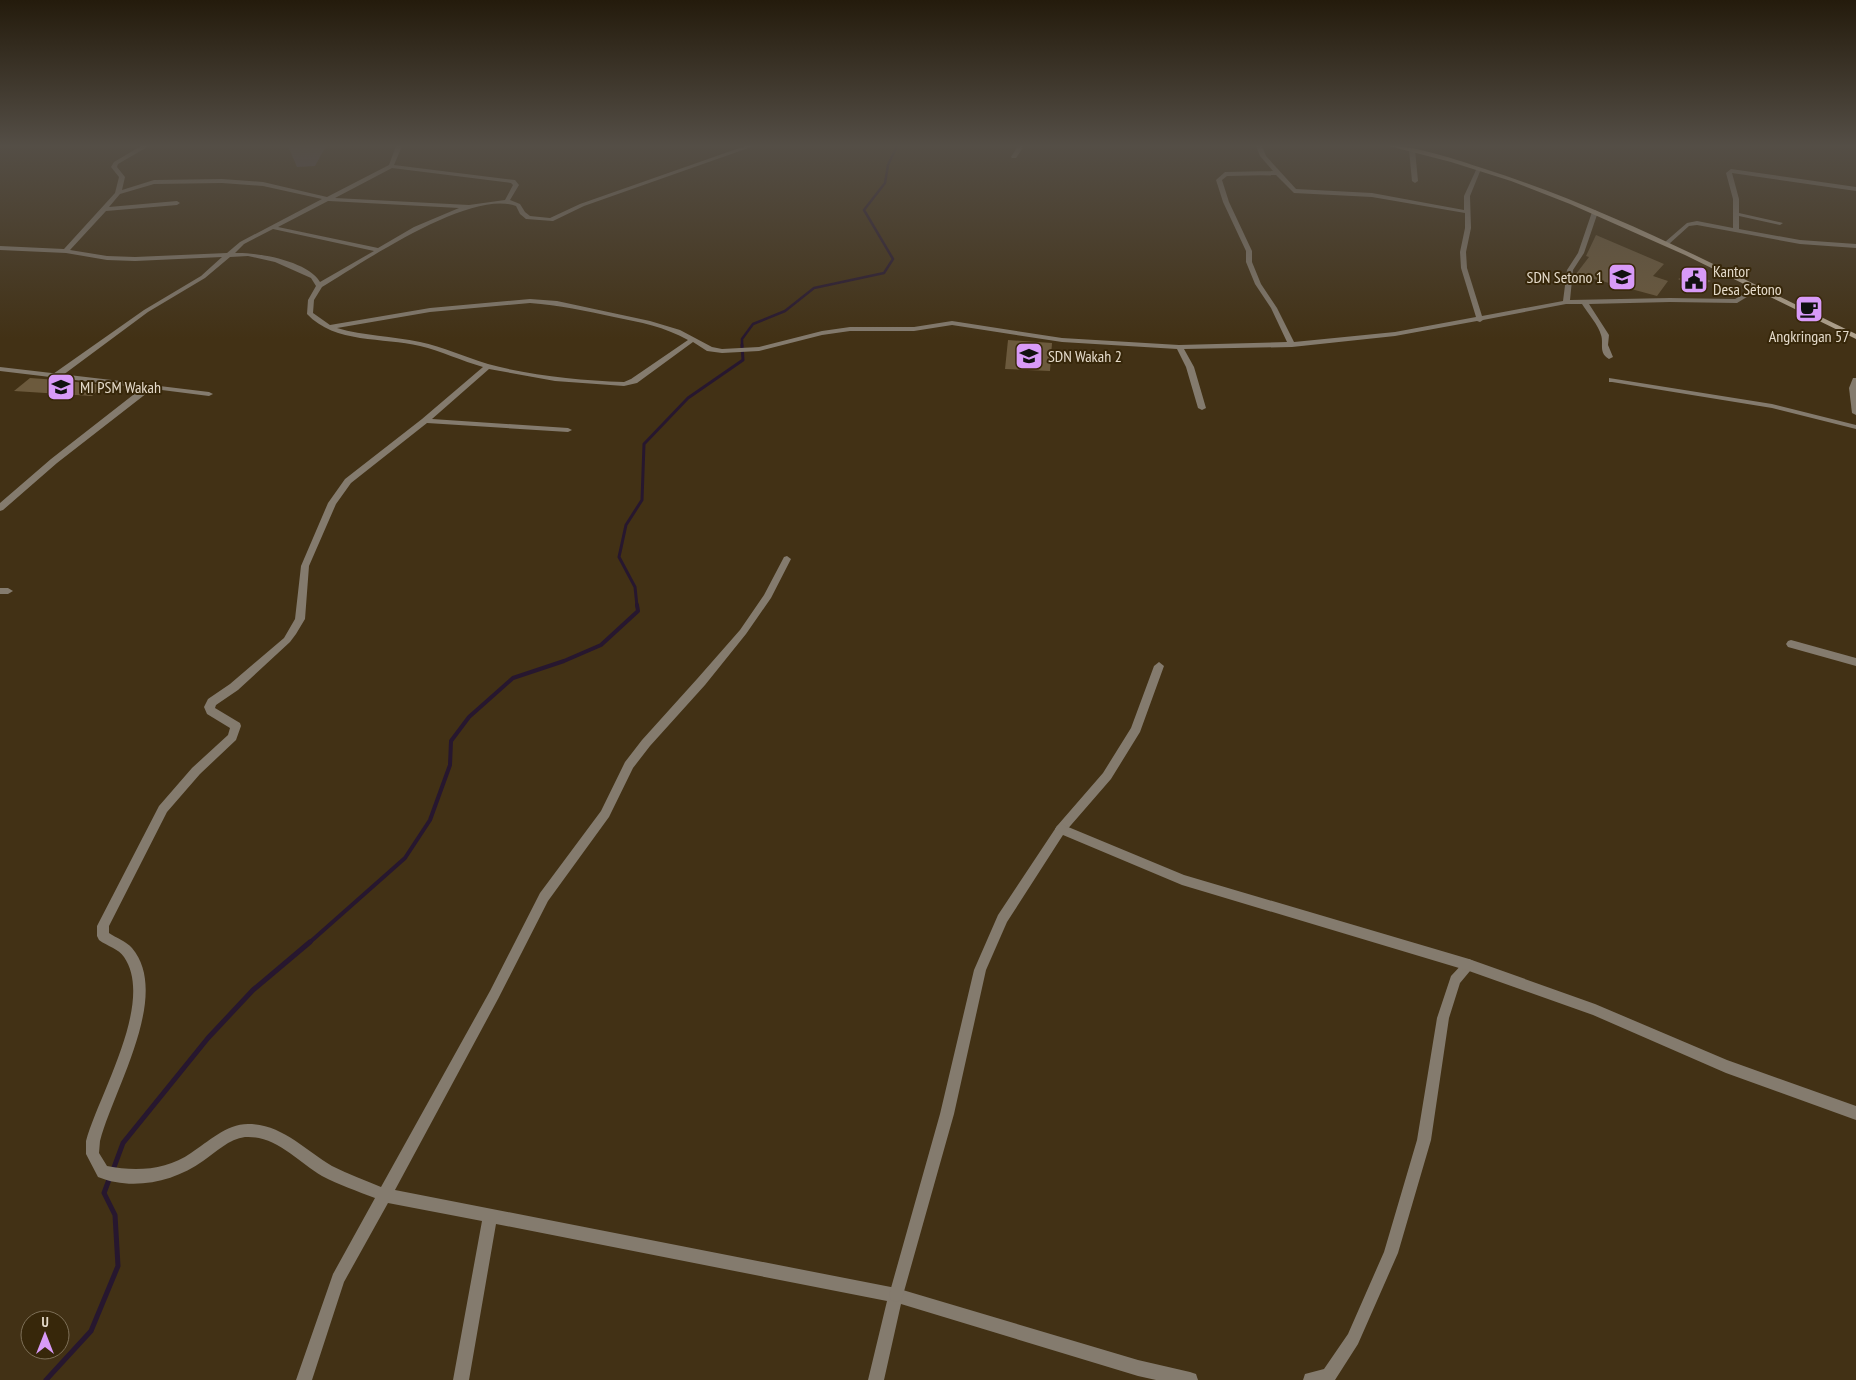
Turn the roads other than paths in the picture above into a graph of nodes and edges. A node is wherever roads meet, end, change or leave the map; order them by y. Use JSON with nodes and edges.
{"nodes":[{"id":1,"x":101,"y":210,"type":"edge"},
{"id":2,"x":305,"y":210,"type":"edge"},
{"id":3,"x":460,"y":210,"type":"edge"},
{"id":4,"x":522,"y":210,"type":"edge"},
{"id":5,"x":571,"y":210,"type":"edge"},
{"id":6,"x":1230,"y":210,"type":"edge"},
{"id":7,"x":1458,"y":210,"type":"edge"},
{"id":8,"x":1591,"y":210,"type":"edge"},
{"id":9,"x":1736,"y":210,"type":"edge"},
{"id":10,"x":1467,"y":212,"type":"joint"},
{"id":11,"x":1595,"y":212,"type":"junction"},
{"id":12,"x":1736,"y":214,"type":"junction"},
{"id":13,"x":1780,"y":223,"type":"dead end"},
{"id":14,"x":271,"y":227,"type":"junction"},
{"id":15,"x":1736,"y":230,"type":"junction"},
{"id":16,"x":1668,"y":243,"type":"junction"},
{"id":17,"x":1856,"y":246,"type":"edge"},
{"id":18,"x":0,"y":248,"type":"edge"},
{"id":19,"x":380,"y":250,"type":"junction"},
{"id":20,"x":66,"y":251,"type":"junction"},
{"id":21,"x":232,"y":253,"type":"junction"},
{"id":22,"x":319,"y":286,"type":"junction"},
{"id":23,"x":1757,"y":289,"type":"junction"},
{"id":24,"x":1584,"y":301,"type":"junction"},
{"id":25,"x":1566,"y":302,"type":"junction"},
{"id":26,"x":1480,"y":320,"type":"junction"},
{"id":27,"x":330,"y":327,"type":"junction"},
{"id":28,"x":1856,"y":337,"type":"edge"},
{"id":29,"x":692,"y":340,"type":"junction"},
{"id":30,"x":1292,"y":345,"type":"junction"},
{"id":31,"x":1179,"y":347,"type":"junction"},
{"id":32,"x":1609,"y":357,"type":"dead end"},
{"id":33,"x":488,"y":366,"type":"junction"},
{"id":34,"x":0,"y":369,"type":"edge"},
{"id":35,"x":56,"y":376,"type":"junction"},
{"id":36,"x":1612,"y":380,"type":"dead end"},
{"id":37,"x":1856,"y":380,"type":"edge"},
{"id":38,"x":146,"y":386,"type":"junction"},
{"id":39,"x":210,"y":394,"type":"dead end"},
{"id":40,"x":1202,"y":408,"type":"dead end"},
{"id":41,"x":1856,"y":414,"type":"edge"},
{"id":42,"x":425,"y":421,"type":"junction"},
{"id":43,"x":1856,"y":427,"type":"edge"},
{"id":44,"x":568,"y":430,"type":"dead end"},
{"id":45,"x":0,"y":508,"type":"edge"},
{"id":46,"x":787,"y":559,"type":"dead end"},
{"id":47,"x":1791,"y":644,"type":"dead end"},
{"id":48,"x":1856,"y":662,"type":"edge"},
{"id":49,"x":1159,"y":666,"type":"dead end"},
{"id":50,"x":1061,"y":829,"type":"junction"},
{"id":51,"x":1469,"y":965,"type":"junction"},
{"id":52,"x":1856,"y":1113,"type":"edge"},
{"id":53,"x":384,"y":1195,"type":"junction"},
{"id":54,"x":490,"y":1217,"type":"junction"},
{"id":55,"x":896,"y":1295,"type":"junction"},
{"id":56,"x":304,"y":1380,"type":"edge"},
{"id":57,"x":461,"y":1380,"type":"edge"},
{"id":58,"x":876,"y":1380,"type":"edge"},
{"id":59,"x":1190,"y":1380,"type":"edge"},
{"id":60,"x":1311,"y":1380,"type":"edge"}],
"edges":[{"from":1,"to":20,"type":"street"},
{"from":2,"to":14,"type":"street"},
{"from":3,"to":19,"type":"street"},
{"from":4,"to":5,"type":"street"},
{"from":6,"to":30,"type":"street"},
{"from":7,"to":10,"type":"street"},
{"from":8,"to":11,"type":"main road"},
{"from":9,"to":12,"type":"street"},
{"from":10,"to":26,"type":"street"},
{"from":11,"to":16,"type":"main road"},
{"from":11,"to":25,"type":"street"},
{"from":12,"to":13,"type":"street"},
{"from":12,"to":15,"type":"street"},
{"from":14,"to":19,"type":"street"},
{"from":14,"to":21,"type":"street"},
{"from":15,"to":16,"type":"street"},
{"from":15,"to":17,"type":"street"},
{"from":16,"to":23,"type":"main road"},
{"from":18,"to":20,"type":"street"},
{"from":19,"to":22,"type":"street"},
{"from":20,"to":21,"type":"street"},
{"from":21,"to":22,"type":"street"},
{"from":21,"to":35,"type":"street"},
{"from":22,"to":27,"type":"street"},
{"from":23,"to":24,"type":"street"},
{"from":23,"to":28,"type":"main road"},
{"from":24,"to":25,"type":"street"},
{"from":24,"to":32,"type":"street"},
{"from":25,"to":26,"type":"street"},
{"from":26,"to":30,"type":"street"},
{"from":27,"to":29,"type":"street"},
{"from":27,"to":33,"type":"street"},
{"from":29,"to":31,"type":"street"},
{"from":29,"to":33,"type":"street"},
{"from":30,"to":31,"type":"street"},
{"from":31,"to":40,"type":"street"},
{"from":33,"to":42,"type":"street"},
{"from":34,"to":35,"type":"street"},
{"from":35,"to":38,"type":"street"},
{"from":36,"to":43,"type":"street"},
{"from":37,"to":41,"type":"street"},
{"from":38,"to":39,"type":"street"},
{"from":38,"to":45,"type":"street"},
{"from":42,"to":44,"type":"street"},
{"from":42,"to":53,"type":"street"},
{"from":46,"to":53,"type":"street"},
{"from":47,"to":48,"type":"street"},
{"from":49,"to":50,"type":"street"},
{"from":50,"to":51,"type":"street"},
{"from":50,"to":55,"type":"street"},
{"from":51,"to":52,"type":"street"},
{"from":51,"to":60,"type":"street"},
{"from":53,"to":54,"type":"street"},
{"from":53,"to":56,"type":"street"},
{"from":54,"to":55,"type":"street"},
{"from":54,"to":57,"type":"street"},
{"from":55,"to":58,"type":"street"},
{"from":55,"to":59,"type":"street"}]}
